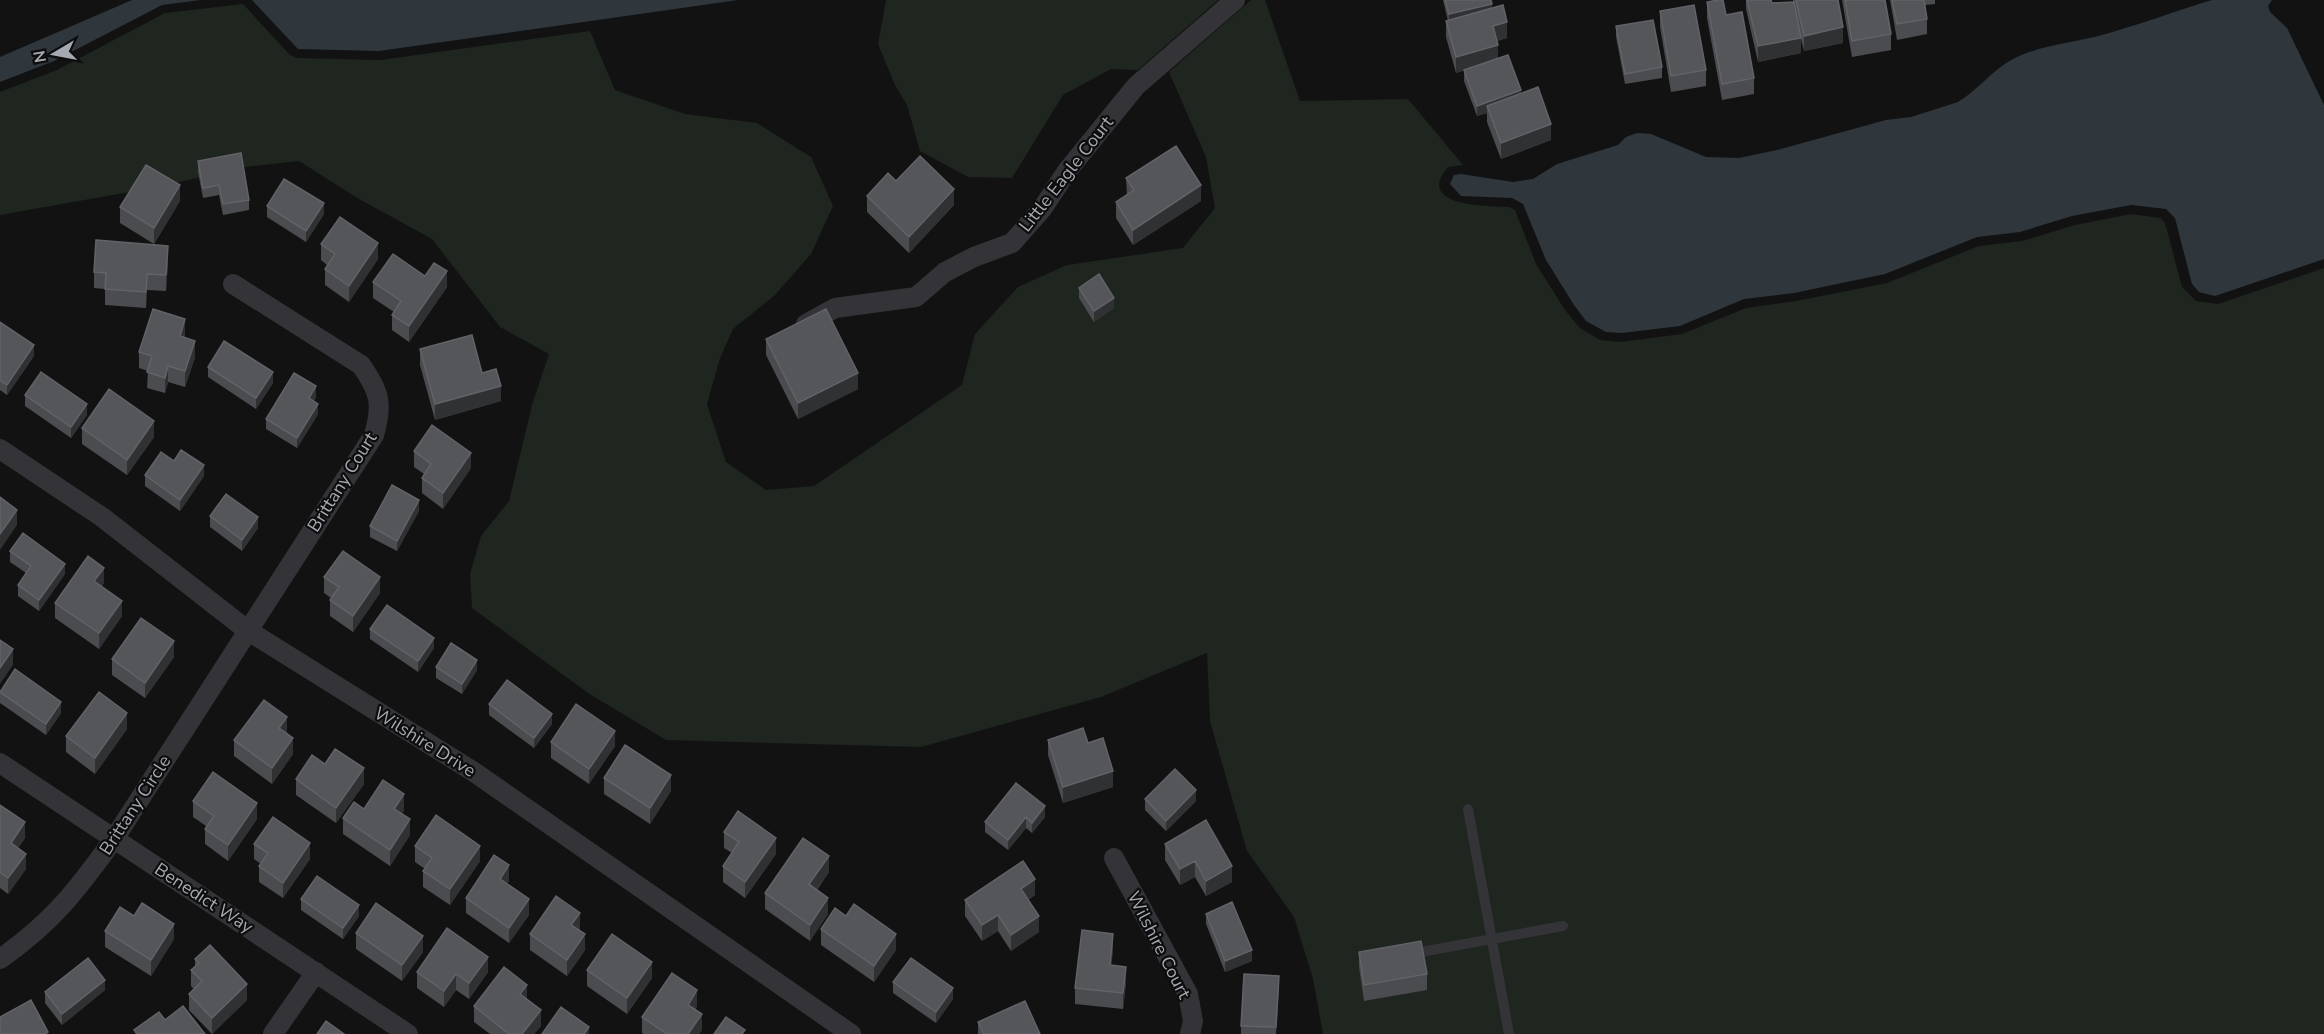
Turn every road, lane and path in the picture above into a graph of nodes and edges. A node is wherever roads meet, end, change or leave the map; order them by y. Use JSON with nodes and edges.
{"nodes":[{"id":1,"x":1235,"y":0,"type":"edge"},
{"id":2,"x":233,"y":284,"type":"dead end"},
{"id":3,"x":805,"y":324,"type":"edge"},
{"id":4,"x":0,"y":449,"type":"edge"},
{"id":5,"x":247,"y":630,"type":"junction"},
{"id":6,"x":0,"y":763,"type":"edge"},
{"id":7,"x":1468,"y":810,"type":"dead end"},
{"id":8,"x":114,"y":839,"type":"junction"},
{"id":9,"x":1114,"y":858,"type":"dead end"},
{"id":10,"x":1563,"y":926,"type":"dead end"},
{"id":11,"x":1490,"y":939,"type":"junction"},
{"id":12,"x":1402,"y":955,"type":"edge"},
{"id":13,"x":0,"y":959,"type":"edge"},
{"id":14,"x":316,"y":972,"type":"junction"},
{"id":15,"x":273,"y":1034,"type":"edge"},
{"id":16,"x":408,"y":1034,"type":"edge"},
{"id":17,"x":851,"y":1034,"type":"edge"},
{"id":18,"x":1190,"y":1034,"type":"edge"},
{"id":19,"x":1509,"y":1034,"type":"edge"}],
"edges":[{"from":1,"to":3,"type":"street","name":"Little Eagle Court"},
{"from":2,"to":5,"type":"street","name":"Brittany Court"},
{"from":4,"to":5,"type":"street","name":"Wilshire Drive"},
{"from":5,"to":8,"type":"street","name":"Brittany Circle"},
{"from":5,"to":17,"type":"street","name":"Wilshire Drive"},
{"from":6,"to":8,"type":"street","name":"Benedict Way"},
{"from":7,"to":11,"type":"lane"},
{"from":8,"to":13,"type":"street","name":"Brittany Circle"},
{"from":8,"to":14,"type":"street","name":"Benedict Way"},
{"from":9,"to":18,"type":"street","name":"Wilshire Court"},
{"from":10,"to":11,"type":"lane"},
{"from":11,"to":12,"type":"lane"},
{"from":11,"to":19,"type":"lane"},
{"from":14,"to":15,"type":"street"},
{"from":14,"to":16,"type":"street","name":"Benedict Way"}]}
